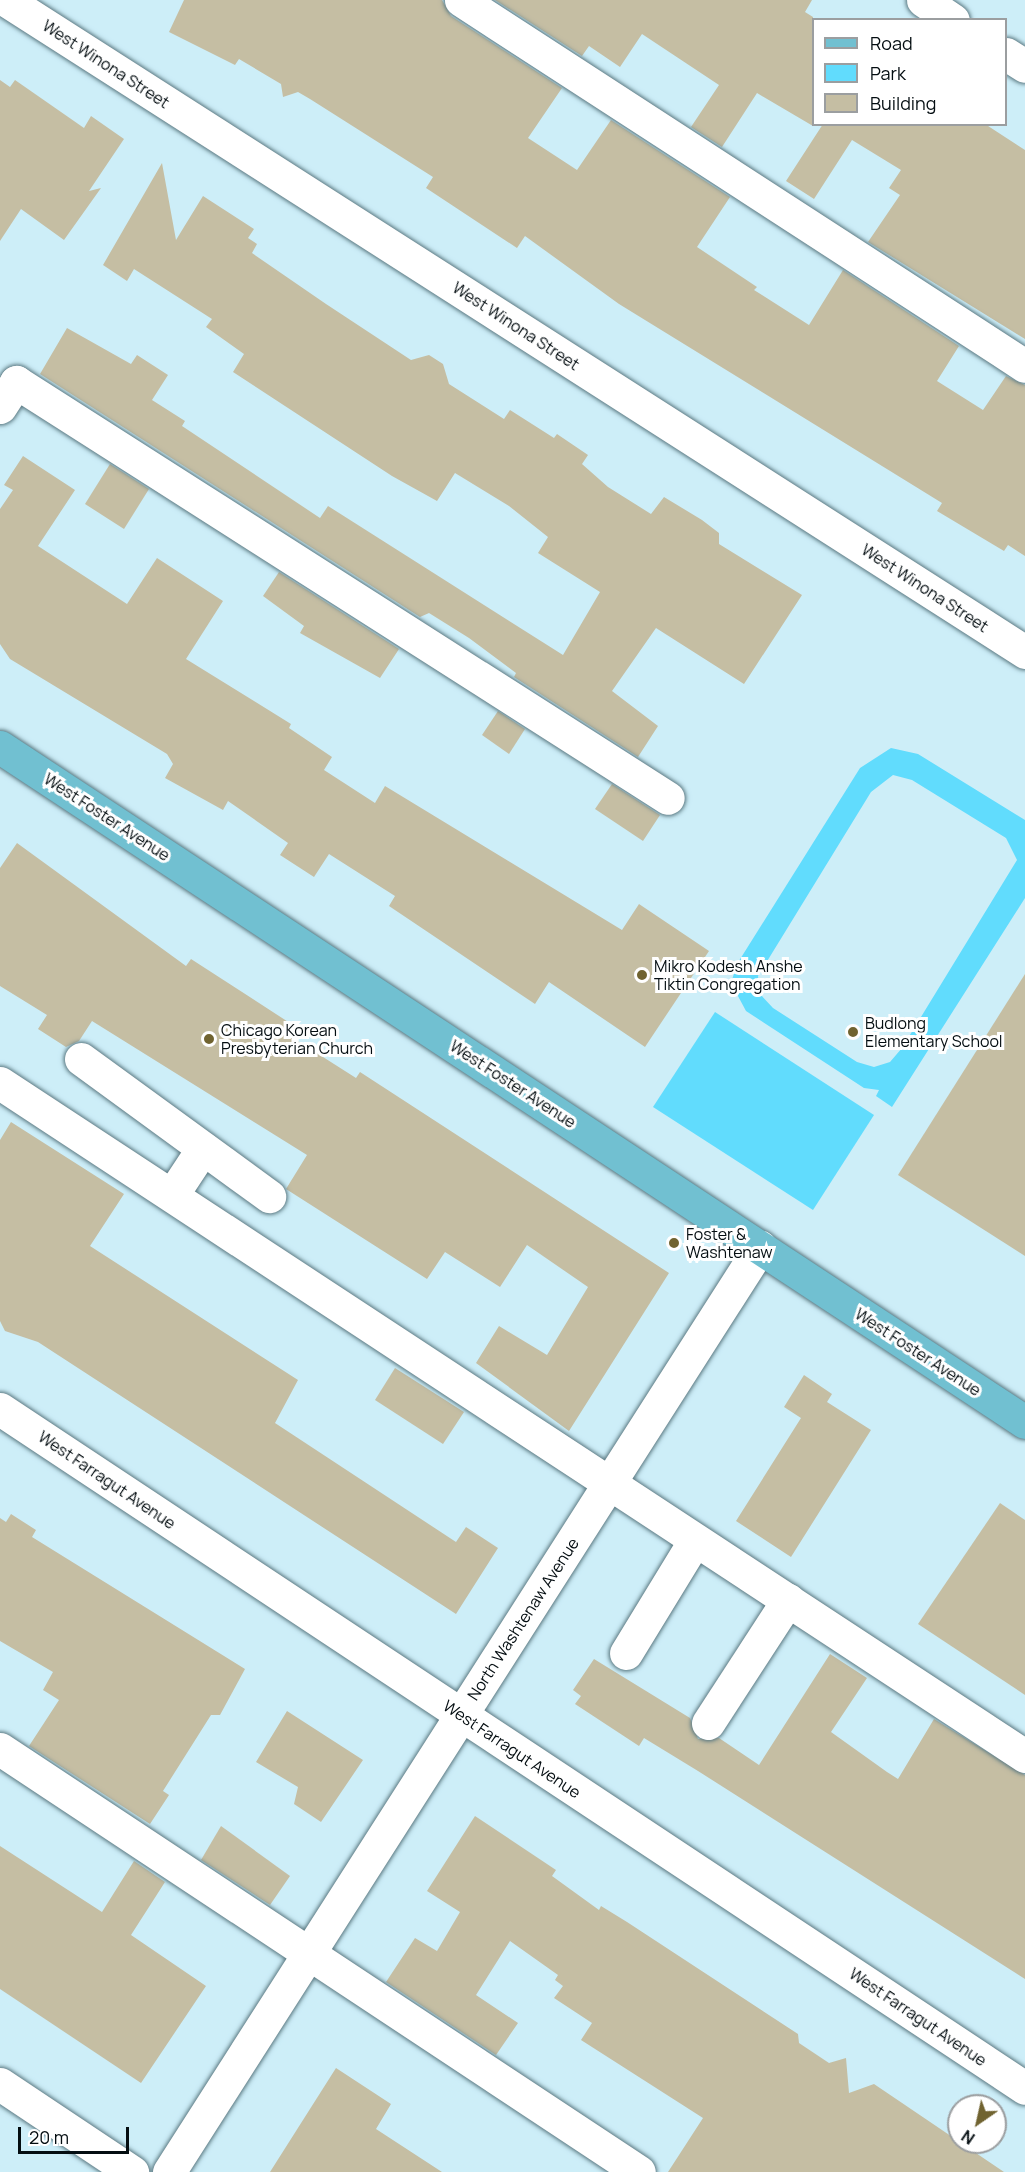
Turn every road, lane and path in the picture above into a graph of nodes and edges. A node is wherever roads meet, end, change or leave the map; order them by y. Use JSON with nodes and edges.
{"nodes":[{"id":1,"x":6,"y":0,"type":"edge"},
{"id":2,"x":461,"y":0,"type":"edge"},
{"id":3,"x":923,"y":0,"type":"edge"},
{"id":4,"x":950,"y":18,"type":"edge"},
{"id":5,"x":1007,"y":55,"type":"edge"},
{"id":6,"x":1025,"y":66,"type":"edge"},
{"id":7,"x":1025,"y":366,"type":"edge"},
{"id":8,"x":8,"y":394,"type":"edge"},
{"id":9,"x":1025,"y":652,"type":"edge"},
{"id":10,"x":0,"y":747,"type":"edge"},
{"id":11,"x":668,"y":798,"type":"dead end"},
{"id":12,"x":81,"y":1059,"type":"dead end"},
{"id":13,"x":0,"y":1083,"type":"edge"},
{"id":14,"x":203,"y":1148,"type":"junction"},
{"id":15,"x":172,"y":1195,"type":"junction"},
{"id":16,"x":269,"y":1196,"type":"dead end"},
{"id":17,"x":760,"y":1247,"type":"junction"},
{"id":18,"x":0,"y":1409,"type":"edge"},
{"id":19,"x":1025,"y":1422,"type":"edge"},
{"id":20,"x":610,"y":1483,"type":"junction"},
{"id":21,"x":695,"y":1540,"type":"junction"},
{"id":22,"x":788,"y":1600,"type":"junction"},
{"id":23,"x":626,"y":1653,"type":"dead end"},
{"id":24,"x":461,"y":1715,"type":"junction"},
{"id":25,"x":708,"y":1723,"type":"dead end"},
{"id":26,"x":0,"y":1749,"type":"edge"},
{"id":27,"x":1025,"y":1756,"type":"edge"},
{"id":28,"x":309,"y":1953,"type":"junction"},
{"id":29,"x":0,"y":2084,"type":"edge"},
{"id":30,"x":1025,"y":2088,"type":"edge"},
{"id":31,"x":132,"y":2172,"type":"edge"},
{"id":32,"x":169,"y":2172,"type":"edge"},
{"id":33,"x":639,"y":2172,"type":"edge"}],
"edges":[{"from":1,"to":9,"type":"street","name":"West Winona Street"},
{"from":2,"to":7,"type":"street"},
{"from":3,"to":4,"type":"street"},
{"from":5,"to":6,"type":"street"},
{"from":8,"to":11,"type":"street"},
{"from":10,"to":17,"type":"main road","name":"West Foster Avenue"},
{"from":12,"to":14,"type":"street"},
{"from":13,"to":15,"type":"street"},
{"from":14,"to":15,"type":"street"},
{"from":14,"to":16,"type":"street"},
{"from":15,"to":20,"type":"street"},
{"from":17,"to":19,"type":"main road","name":"West Foster Avenue"},
{"from":17,"to":20,"type":"street","name":"North Washtenaw Avenue"},
{"from":18,"to":24,"type":"street","name":"West Farragut Avenue"},
{"from":20,"to":21,"type":"street"},
{"from":20,"to":24,"type":"street","name":"North Washtenaw Avenue"},
{"from":21,"to":22,"type":"street"},
{"from":21,"to":23,"type":"street"},
{"from":22,"to":25,"type":"street"},
{"from":22,"to":27,"type":"street"},
{"from":24,"to":28,"type":"street","name":"North Washtenaw Avenue"},
{"from":24,"to":30,"type":"street","name":"West Farragut Avenue"},
{"from":26,"to":28,"type":"street"},
{"from":28,"to":32,"type":"street","name":"North Washtenaw Avenue"},
{"from":28,"to":33,"type":"street"},
{"from":29,"to":31,"type":"street"}]}
